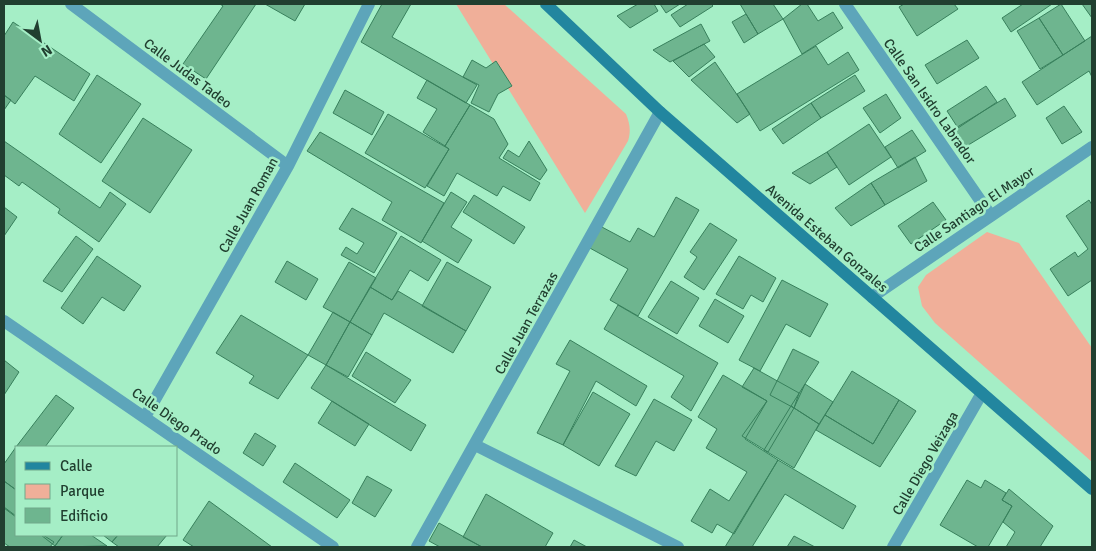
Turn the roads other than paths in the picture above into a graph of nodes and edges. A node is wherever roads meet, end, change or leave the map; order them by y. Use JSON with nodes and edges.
{"nodes":[{"id":1,"x":71,"y":4,"type":"edge"},
{"id":2,"x":369,"y":4,"type":"edge"},
{"id":3,"x":546,"y":4,"type":"edge"},
{"id":4,"x":844,"y":4,"type":"edge"},
{"id":5,"x":660,"y":112,"type":"junction"},
{"id":6,"x":1092,"y":147,"type":"edge"},
{"id":7,"x":288,"y":166,"type":"junction"},
{"id":8,"x":991,"y":216,"type":"junction"},
{"id":9,"x":872,"y":297,"type":"junction"},
{"id":10,"x":4,"y":321,"type":"edge"},
{"id":11,"x":982,"y":393,"type":"junction"},
{"id":12,"x":145,"y":417,"type":"junction"},
{"id":13,"x":475,"y":445,"type":"junction"},
{"id":14,"x":1092,"y":489,"type":"edge"},
{"id":15,"x":333,"y":547,"type":"edge"},
{"id":16,"x":416,"y":547,"type":"edge"},
{"id":17,"x":678,"y":547,"type":"edge"},
{"id":18,"x":893,"y":547,"type":"edge"}],
"edges":[{"from":1,"to":7,"type":"street","name":"Calle Judas Tadeo"},
{"from":2,"to":7,"type":"street","name":"Calle Juan Roman"},
{"from":3,"to":5,"type":"street","name":"Avenida Esteban Gonzales"},
{"from":4,"to":8,"type":"street","name":"Calle San Isidro Labrador"},
{"from":5,"to":9,"type":"street","name":"Avenida Esteban Gonzales"},
{"from":5,"to":13,"type":"street","name":"Calle Juan Terrazas"},
{"from":6,"to":8,"type":"street","name":"Calle Santiago El Mayor"},
{"from":7,"to":12,"type":"street","name":"Calle Juan Roman"},
{"from":8,"to":9,"type":"street","name":"Calle Santiago El Mayor"},
{"from":9,"to":11,"type":"street","name":"Avenida Esteban Gonzales"},
{"from":10,"to":12,"type":"street","name":"Calle Diego Prado"},
{"from":11,"to":14,"type":"street","name":"Avenida Esteban Gonzales"},
{"from":11,"to":18,"type":"street","name":"Calle Diego Veizaga"},
{"from":12,"to":15,"type":"street","name":"Calle Diego Prado"},
{"from":13,"to":16,"type":"street","name":"Calle Juan Terrazas"},
{"from":13,"to":17,"type":"street"}]}
